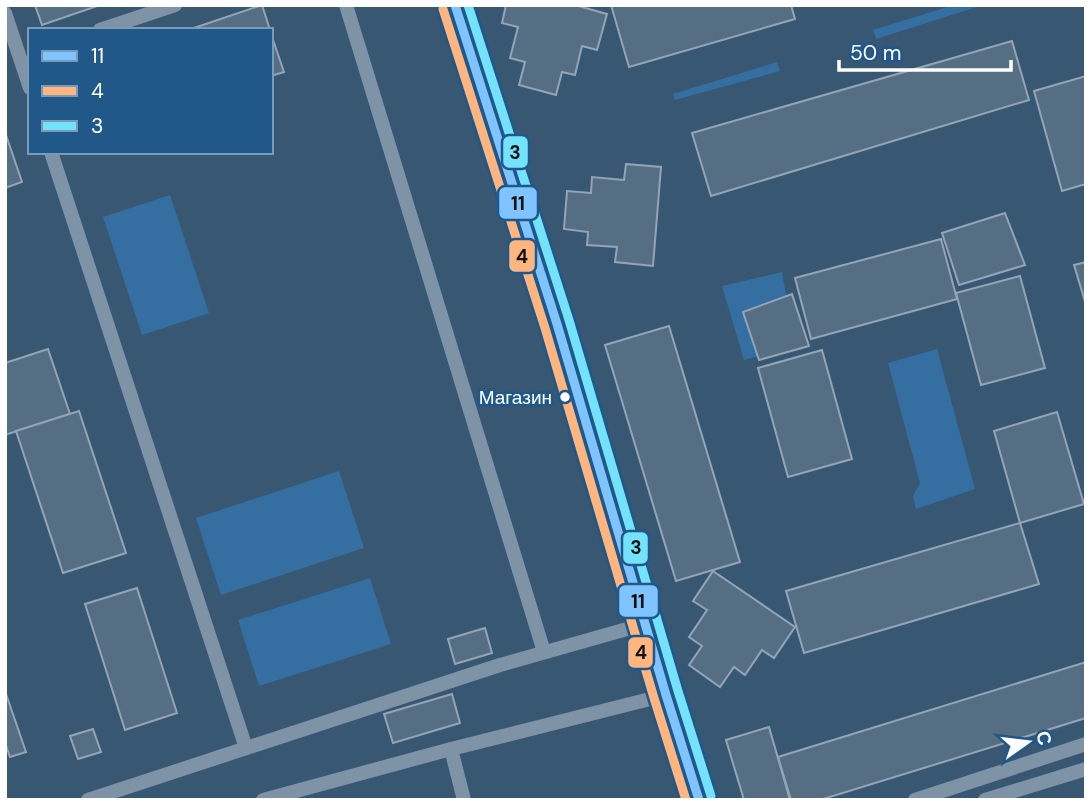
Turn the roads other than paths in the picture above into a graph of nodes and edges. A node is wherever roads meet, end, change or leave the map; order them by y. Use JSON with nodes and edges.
{"nodes":[{"id":1,"x":175,"y":5,"type":"edge"},
{"id":2,"x":346,"y":5,"type":"edge"},
{"id":3,"x":455,"y":5,"type":"edge"},
{"id":4,"x":145,"y":10,"type":"edge"},
{"id":5,"x":5,"y":13,"type":"edge"},
{"id":6,"x":104,"y":28,"type":"edge"},
{"id":7,"x":24,"y":54,"type":"edge"},
{"id":8,"x":28,"y":77,"type":"edge"},
{"id":9,"x":52,"y":154,"type":"edge"},
{"id":10,"x":634,"y":627,"type":"dead end"},
{"id":11,"x":544,"y":652,"type":"junction"},
{"id":12,"x":666,"y":695,"type":"junction"},
{"id":13,"x":1086,"y":744,"type":"edge"},
{"id":14,"x":246,"y":748,"type":"junction"},
{"id":15,"x":451,"y":749,"type":"junction"},
{"id":16,"x":1067,"y":750,"type":"junction"},
{"id":17,"x":1080,"y":771,"type":"edge"},
{"id":18,"x":88,"y":800,"type":"edge"},
{"id":19,"x":263,"y":800,"type":"edge"},
{"id":20,"x":464,"y":800,"type":"edge"},
{"id":21,"x":699,"y":800,"type":"edge"},
{"id":22,"x":915,"y":800,"type":"edge"},
{"id":23,"x":985,"y":800,"type":"edge"}],
"edges":[{"from":1,"to":4,"type":"lane"},
{"from":2,"to":11,"type":"lane"},
{"from":3,"to":12,"type":"street"},
{"from":4,"to":6,"type":"lane"},
{"from":5,"to":7,"type":"lane"},
{"from":7,"to":8,"type":"lane"},
{"from":9,"to":14,"type":"lane"},
{"from":10,"to":11,"type":"lane"},
{"from":11,"to":14,"type":"lane"},
{"from":12,"to":15,"type":"lane"},
{"from":12,"to":21,"type":"street"},
{"from":13,"to":16,"type":"lane"},
{"from":14,"to":18,"type":"lane"},
{"from":15,"to":19,"type":"lane"},
{"from":15,"to":20,"type":"lane"},
{"from":16,"to":17,"type":"lane"},
{"from":16,"to":22,"type":"lane"},
{"from":17,"to":23,"type":"lane"}]}
